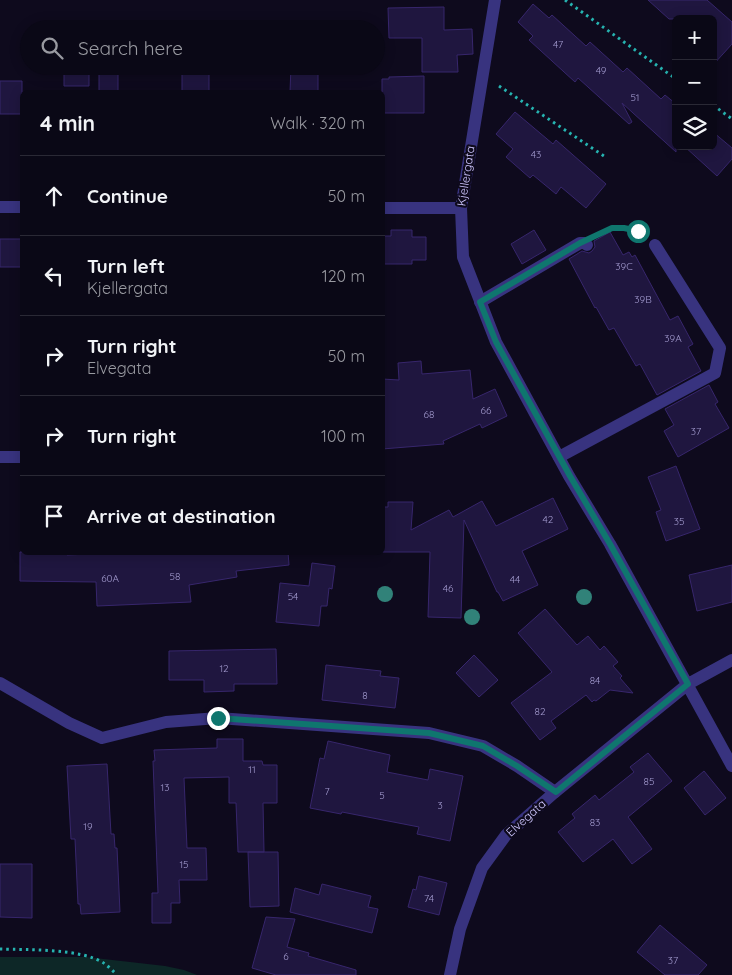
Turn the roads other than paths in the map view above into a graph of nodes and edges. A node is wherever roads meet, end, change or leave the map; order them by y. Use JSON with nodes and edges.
{"nodes":[{"id":1,"x":496,"y":0,"type":"edge"},
{"id":2,"x":0,"y":207,"type":"edge"},
{"id":3,"x":20,"y":207,"type":"edge"},
{"id":4,"x":385,"y":208,"type":"edge"},
{"id":5,"x":461,"y":208,"type":"junction"},
{"id":6,"x":584,"y":244,"type":"road end"},
{"id":7,"x":655,"y":245,"type":"road end"},
{"id":8,"x":480,"y":302,"type":"junction"},
{"id":9,"x":0,"y":457,"type":"edge"},
{"id":10,"x":20,"y":457,"type":"edge"},
{"id":11,"x":559,"y":457,"type":"junction"},
{"id":12,"x":732,"y":660,"type":"edge"},
{"id":13,"x":0,"y":683,"type":"edge"},
{"id":14,"x":688,"y":684,"type":"junction"},
{"id":15,"x":732,"y":766,"type":"edge"},
{"id":16,"x":556,"y":792,"type":"junction"},
{"id":17,"x":450,"y":975,"type":"edge"}],
"edges":[{"from":1,"to":5,"type":"street","name":"Kjellergata"},
{"from":2,"to":3,"type":"street"},
{"from":4,"to":5,"type":"street"},
{"from":5,"to":8,"type":"street","name":"Kjellergata"},
{"from":6,"to":8,"type":"street"},
{"from":7,"to":11,"type":"street"},
{"from":8,"to":11,"type":"street","name":"Kjellergata"},
{"from":9,"to":10,"type":"street"},
{"from":11,"to":14,"type":"street","name":"Kjellergata"},
{"from":12,"to":14,"type":"street","name":"Elvegata"},
{"from":13,"to":16,"type":"street"},
{"from":14,"to":15,"type":"street","name":"Kjellergata"},
{"from":14,"to":16,"type":"street","name":"Elvegata"},
{"from":16,"to":17,"type":"street","name":"Elvegata"}]}
